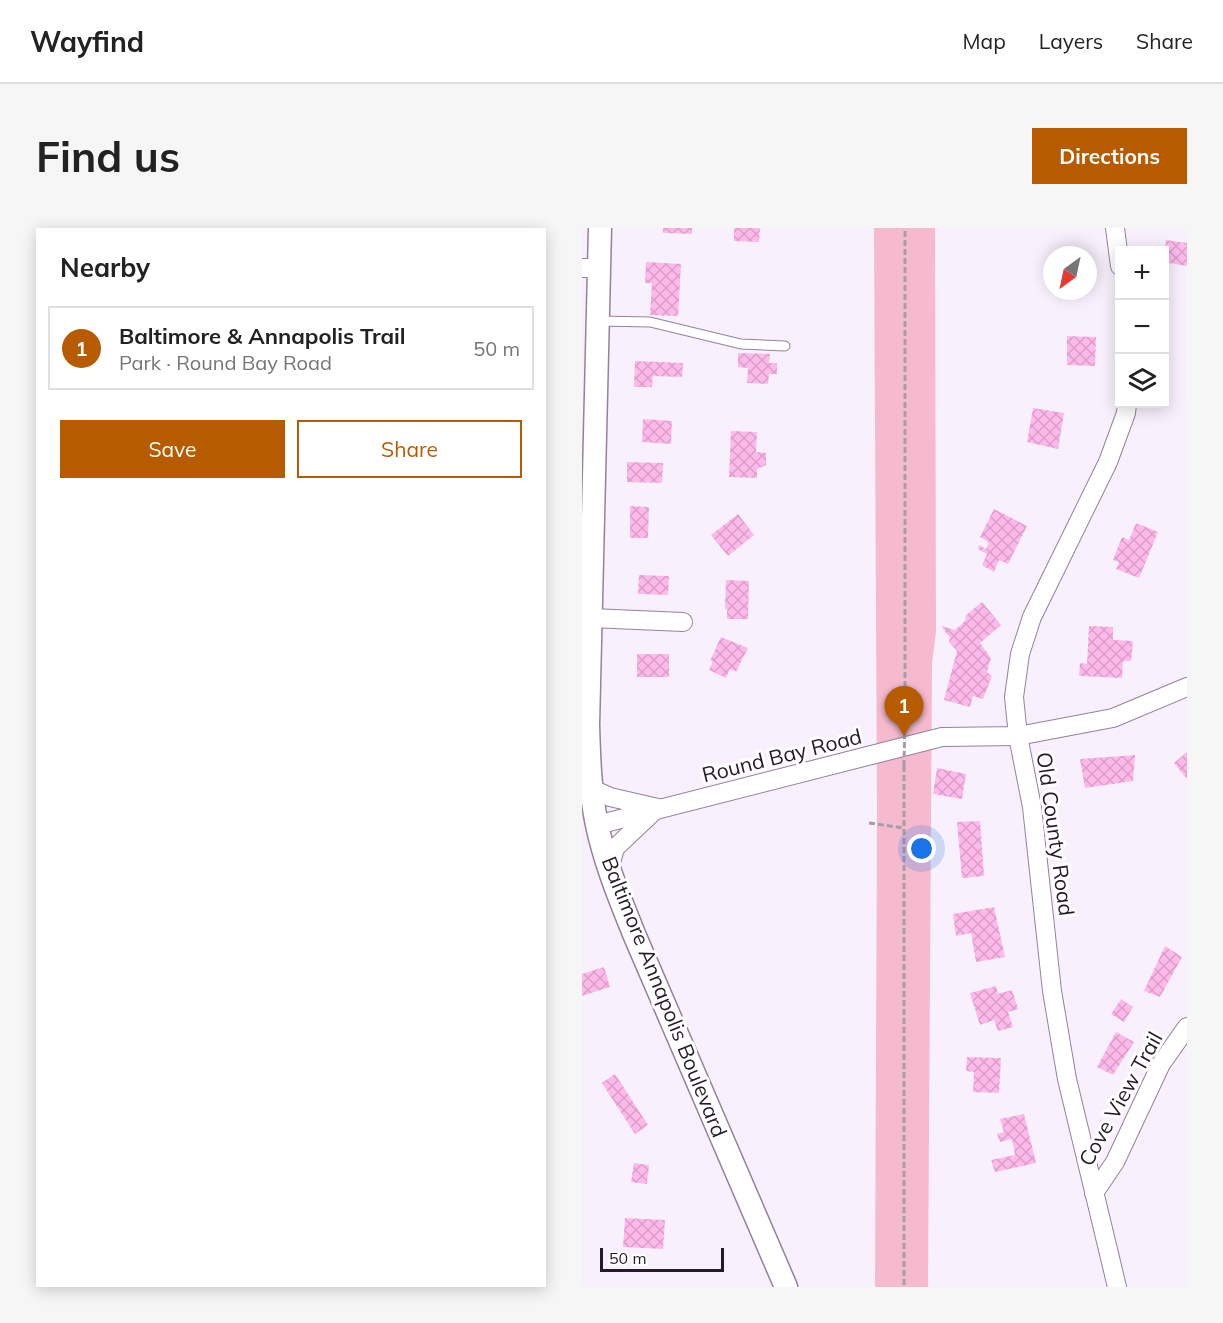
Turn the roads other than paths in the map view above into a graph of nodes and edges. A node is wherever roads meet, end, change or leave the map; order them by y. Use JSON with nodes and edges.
{"nodes":[{"id":1,"x":600,"y":228,"type":"edge"},
{"id":2,"x":1115,"y":228,"type":"edge"},
{"id":3,"x":1117,"y":246,"type":"edge"},
{"id":4,"x":591,"y":268,"type":"edge"},
{"id":5,"x":598,"y":321,"type":"junction"},
{"id":6,"x":785,"y":346,"type":"dead end"},
{"id":7,"x":1127,"y":408,"type":"edge"},
{"id":8,"x":591,"y":618,"type":"junction"},
{"id":9,"x":683,"y":622,"type":"dead end"},
{"id":10,"x":1187,"y":687,"type":"edge"},
{"id":11,"x":1018,"y":736,"type":"junction"},
{"id":12,"x":592,"y":789,"type":"junction"},
{"id":13,"x":658,"y":810,"type":"junction"},
{"id":14,"x":597,"y":825,"type":"junction"},
{"id":15,"x":609,"y":870,"type":"junction"},
{"id":16,"x":1187,"y":1027,"type":"edge"},
{"id":17,"x":1094,"y":1193,"type":"junction"},
{"id":18,"x":786,"y":1287,"type":"edge"},
{"id":19,"x":1117,"y":1287,"type":"edge"}],
"edges":[{"from":1,"to":4,"type":"street","name":"Baltimore Annapolis Boulevard"},
{"from":2,"to":3,"type":"street"},
{"from":4,"to":5,"type":"street","name":"Baltimore Annapolis Boulevard"},
{"from":5,"to":6,"type":"lane"},
{"from":5,"to":8,"type":"street","name":"Baltimore Annapolis Boulevard"},
{"from":7,"to":11,"type":"street","name":"Old County Road"},
{"from":8,"to":9,"type":"street"},
{"from":8,"to":12,"type":"street","name":"Baltimore Annapolis Boulevard"},
{"from":10,"to":11,"type":"street","name":"Round Bay Road"},
{"from":11,"to":13,"type":"street","name":"Round Bay Road"},
{"from":11,"to":17,"type":"street","name":"Old County Road"},
{"from":12,"to":13,"type":"street"},
{"from":12,"to":14,"type":"street","name":"Baltimore Annapolis Boulevard"},
{"from":13,"to":14,"type":"street","name":"Round Bay Road"},
{"from":13,"to":15,"type":"street"},
{"from":14,"to":15,"type":"street","name":"Baltimore Annapolis Boulevard"},
{"from":15,"to":18,"type":"street","name":"Baltimore Annapolis Boulevard"},
{"from":16,"to":17,"type":"street","name":"Cove View Trail"},
{"from":17,"to":19,"type":"street","name":"Old County Road"}]}
